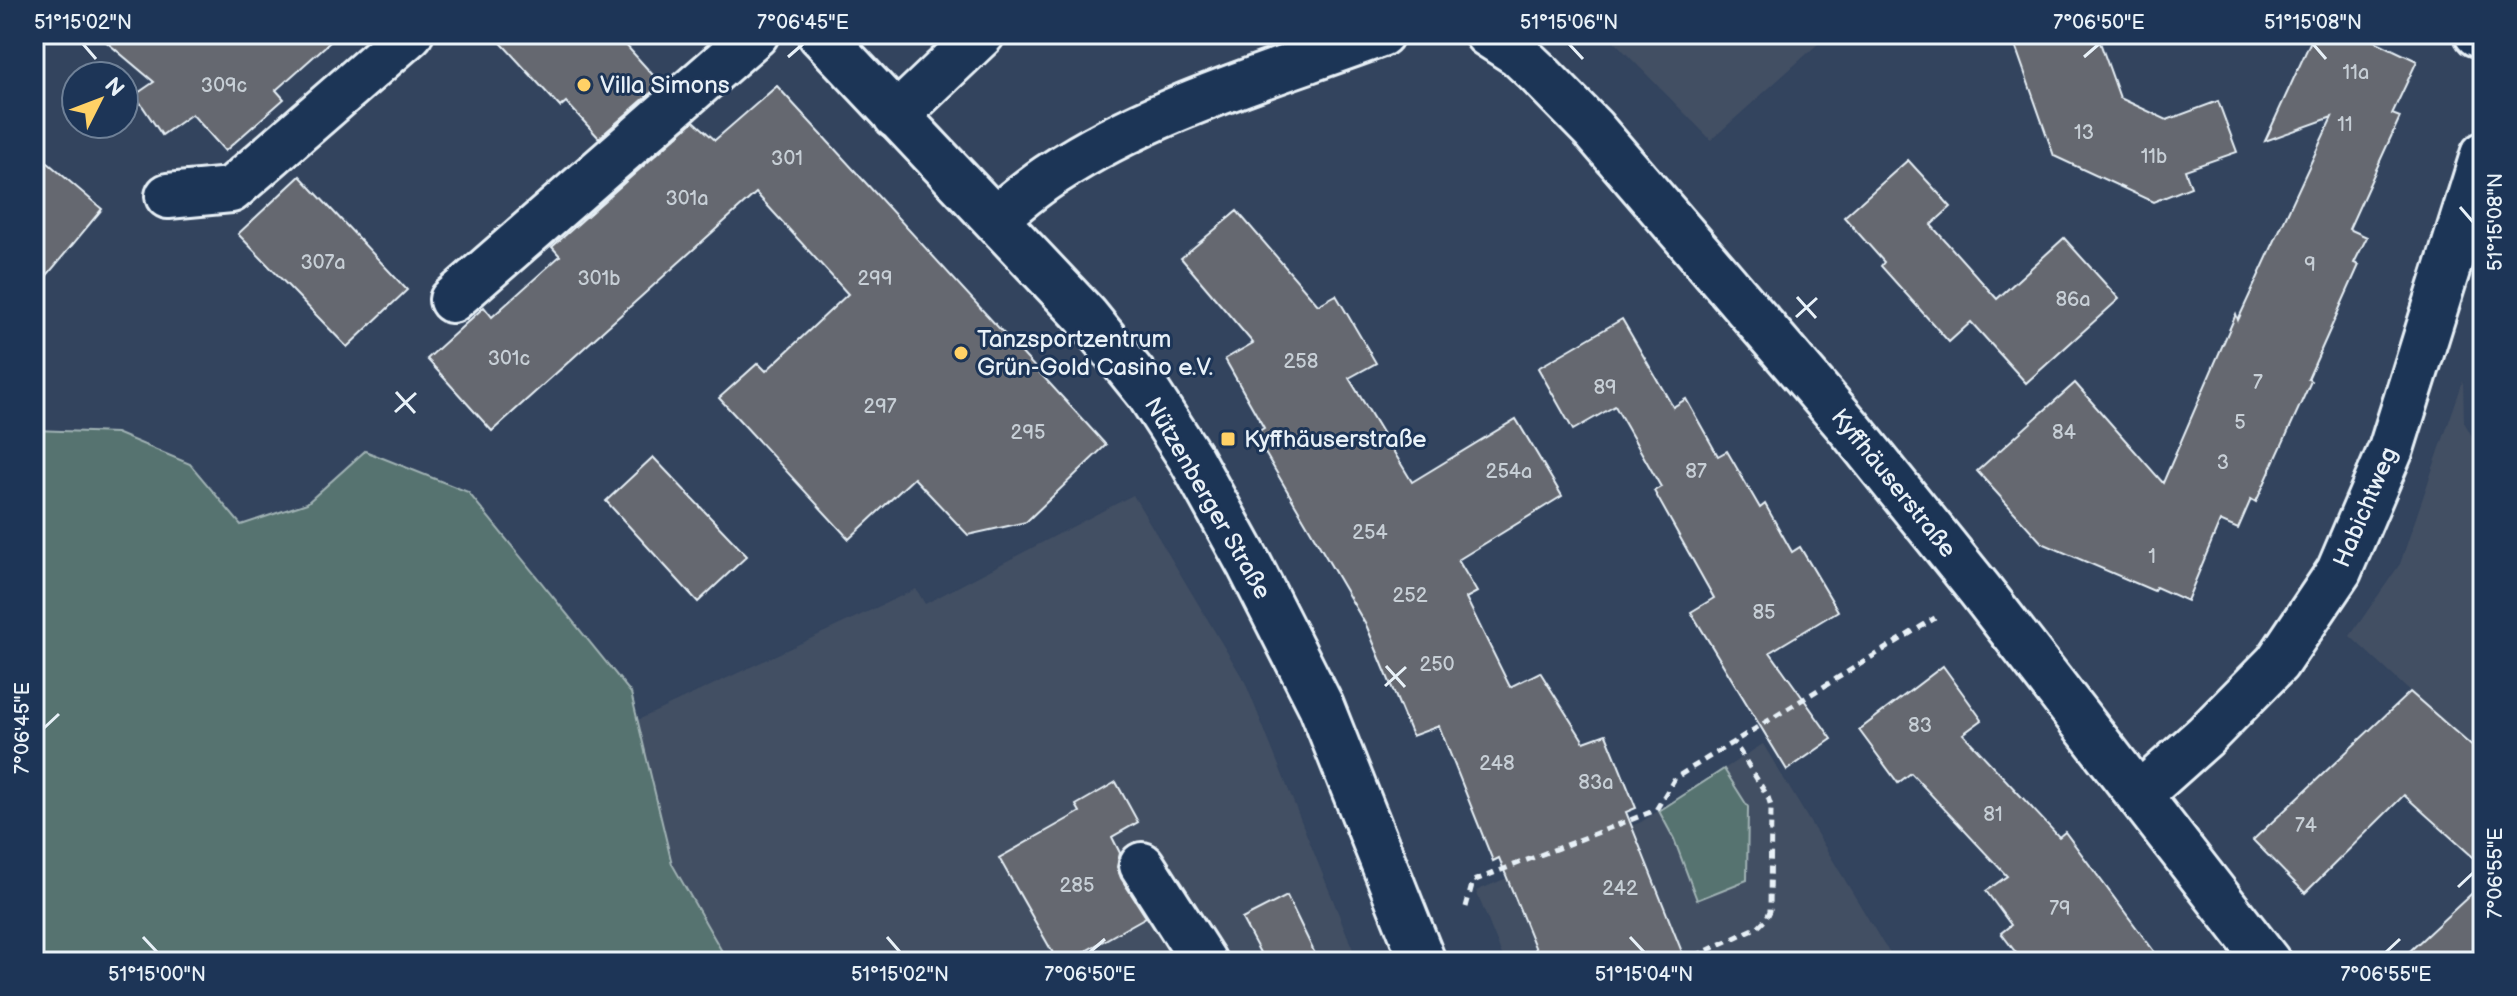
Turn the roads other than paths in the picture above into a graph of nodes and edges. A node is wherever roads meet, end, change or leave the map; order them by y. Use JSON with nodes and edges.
{"nodes":[{"id":1,"x":410,"y":34,"type":"edge"},
{"id":2,"x":756,"y":34,"type":"edge"},
{"id":3,"x":820,"y":34,"type":"edge"},
{"id":4,"x":982,"y":34,"type":"edge"},
{"id":5,"x":1381,"y":34,"type":"edge"},
{"id":6,"x":1487,"y":34,"type":"edge"},
{"id":7,"x":2477,"y":34,"type":"edge"},
{"id":8,"x":2483,"y":36,"type":"edge"},
{"id":9,"x":896,"y":116,"type":"junction"},
{"id":10,"x":2483,"y":155,"type":"edge"},
{"id":11,"x":168,"y":196,"type":"dead end"},
{"id":12,"x":996,"y":218,"type":"junction"},
{"id":13,"x":2474,"y":221,"type":"edge"},
{"id":14,"x":452,"y":300,"type":"dead end"},
{"id":15,"x":2139,"y":795,"type":"junction"},
{"id":16,"x":1142,"y":865,"type":"dead end"},
{"id":17,"x":1204,"y":962,"type":"edge"},
{"id":18,"x":1423,"y":962,"type":"edge"},
{"id":19,"x":2268,"y":962,"type":"edge"}],
"edges":[{"from":1,"to":11,"type":"street"},
{"from":2,"to":14,"type":"street"},
{"from":3,"to":9,"type":"street","name":"Nützenberger Straße"},
{"from":4,"to":9,"type":"street"},
{"from":5,"to":12,"type":"street"},
{"from":6,"to":15,"type":"street","name":"Kyffhäuserstraße"},
{"from":7,"to":8,"type":"street"},
{"from":9,"to":12,"type":"street","name":"Nützenberger Straße"},
{"from":10,"to":13,"type":"street","name":"Habichtweg"},
{"from":12,"to":18,"type":"street","name":"Nützenberger Straße"},
{"from":13,"to":15,"type":"street","name":"Habichtweg"},
{"from":15,"to":19,"type":"street","name":"Kyffhäuserstraße"},
{"from":16,"to":17,"type":"street"}]}
